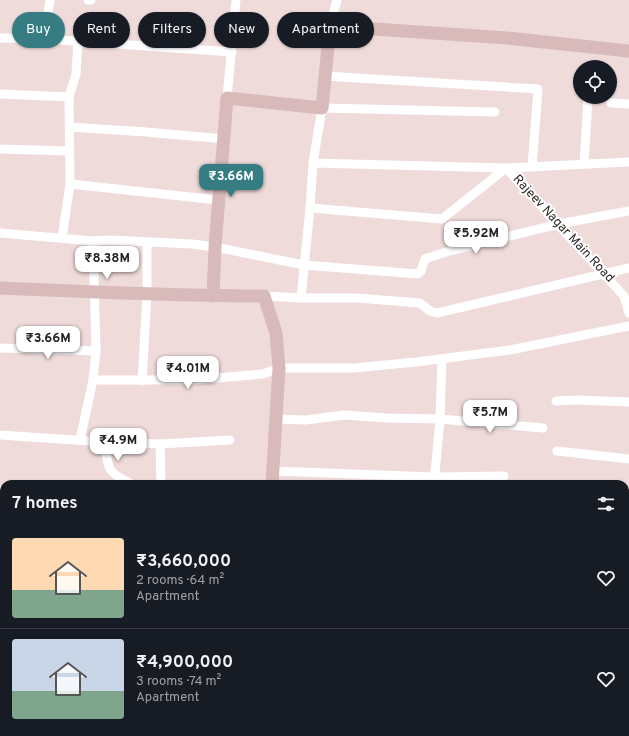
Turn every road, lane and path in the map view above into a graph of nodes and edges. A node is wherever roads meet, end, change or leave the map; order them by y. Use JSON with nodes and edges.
{"nodes":[{"id":1,"x":50,"y":0,"type":"edge"},
{"id":2,"x":88,"y":0,"type":"edge"},
{"id":3,"x":91,"y":0,"type":"edge"},
{"id":4,"x":236,"y":0,"type":"edge"},
{"id":5,"x":337,"y":0,"type":"edge"},
{"id":6,"x":48,"y":12,"type":"edge"},
{"id":7,"x":334,"y":12,"type":"edge"},
{"id":8,"x":374,"y":29,"type":"edge"},
{"id":9,"x":0,"y":38,"type":"edge"},
{"id":10,"x":12,"y":38,"type":"edge"},
{"id":11,"x":130,"y":45,"type":"edge"},
{"id":12,"x":78,"y":48,"type":"edge"},
{"id":13,"x":328,"y":48,"type":"edge"},
{"id":14,"x":629,"y":51,"type":"edge"},
{"id":15,"x":232,"y":52,"type":"junction"},
{"id":16,"x":325,"y":76,"type":"junction"},
{"id":17,"x":0,"y":94,"type":"edge"},
{"id":18,"x":70,"y":97,"type":"junction"},
{"id":19,"x":228,"y":98,"type":"junction"},
{"id":20,"x":588,"y":104,"type":"edge"},
{"id":21,"x":617,"y":104,"type":"edge"},
{"id":22,"x":629,"y":104,"type":"edge"},
{"id":23,"x":322,"y":108,"type":"junction"},
{"id":24,"x":495,"y":112,"type":"dead end"},
{"id":25,"x":70,"y":127,"type":"junction"},
{"id":26,"x":225,"y":140,"type":"junction"},
{"id":27,"x":0,"y":149,"type":"edge"},
{"id":28,"x":70,"y":151,"type":"junction"},
{"id":29,"x":629,"y":162,"type":"edge"},
{"id":30,"x":313,"y":163,"type":"junction"},
{"id":31,"x":584,"y":164,"type":"junction"},
{"id":32,"x":532,"y":167,"type":"junction"},
{"id":33,"x":506,"y":168,"type":"junction"},
{"id":34,"x":70,"y":184,"type":"junction"},
{"id":35,"x":218,"y":200,"type":"junction"},
{"id":36,"x":310,"y":208,"type":"junction"},
{"id":37,"x":629,"y":210,"type":"edge"},
{"id":38,"x":559,"y":224,"type":"junction"},
{"id":39,"x":0,"y":233,"type":"edge"},
{"id":40,"x":62,"y":238,"type":"junction"},
{"id":41,"x":93,"y":241,"type":"junction"},
{"id":42,"x":147,"y":242,"type":"junction"},
{"id":43,"x":215,"y":247,"type":"junction"},
{"id":44,"x":304,"y":265,"type":"junction"},
{"id":45,"x":629,"y":268,"type":"edge"},
{"id":46,"x":605,"y":274,"type":"junction"},
{"id":47,"x":0,"y":288,"type":"edge"},
{"id":48,"x":95,"y":292,"type":"junction"},
{"id":49,"x":147,"y":294,"type":"junction"},
{"id":50,"x":213,"y":296,"type":"junction"},
{"id":51,"x":264,"y":296,"type":"junction"},
{"id":52,"x":301,"y":298,"type":"junction"},
{"id":53,"x":629,"y":312,"type":"edge"},
{"id":54,"x":629,"y":326,"type":"edge"},
{"id":55,"x":0,"y":348,"type":"edge"},
{"id":56,"x":96,"y":351,"type":"junction"},
{"id":57,"x":442,"y":358,"type":"junction"},
{"id":58,"x":279,"y":368,"type":"junction"},
{"id":59,"x":93,"y":380,"type":"junction"},
{"id":60,"x":142,"y":380,"type":"junction"},
{"id":61,"x":556,"y":401,"type":"dead end"},
{"id":62,"x":629,"y":402,"type":"edge"},
{"id":63,"x":276,"y":419,"type":"junction"},
{"id":64,"x":440,"y":420,"type":"junction"},
{"id":65,"x":543,"y":428,"type":"dead end"},
{"id":66,"x":0,"y":435,"type":"edge"},
{"id":67,"x":80,"y":440,"type":"junction"},
{"id":68,"x":230,"y":440,"type":"dead end"},
{"id":69,"x":105,"y":442,"type":"junction"},
{"id":70,"x":160,"y":444,"type":"junction"},
{"id":71,"x":556,"y":451,"type":"dead end"},
{"id":72,"x":629,"y":459,"type":"edge"},
{"id":73,"x":504,"y":476,"type":"dead end"},
{"id":74,"x":273,"y":478,"type":"edge"},
{"id":75,"x":123,"y":480,"type":"edge"},
{"id":76,"x":161,"y":480,"type":"edge"},
{"id":77,"x":380,"y":480,"type":"edge"},
{"id":78,"x":434,"y":480,"type":"edge"},
{"id":79,"x":448,"y":480,"type":"edge"}],
"edges":[{"from":1,"to":6,"type":"street"},
{"from":2,"to":3,"type":"street"},
{"from":4,"to":15,"type":"street"},
{"from":5,"to":7,"type":"street"},
{"from":8,"to":14,"type":"street"},
{"from":9,"to":10,"type":"street"},
{"from":11,"to":15,"type":"street"},
{"from":12,"to":18,"type":"street"},
{"from":13,"to":16,"type":"street"},
{"from":15,"to":19,"type":"street"},
{"from":16,"to":23,"type":"street"},
{"from":16,"to":32,"type":"street"},
{"from":17,"to":18,"type":"street"},
{"from":18,"to":25,"type":"street"},
{"from":19,"to":23,"type":"street"},
{"from":19,"to":26,"type":"street"},
{"from":20,"to":31,"type":"street"},
{"from":21,"to":22,"type":"street"},
{"from":23,"to":24,"type":"street"},
{"from":23,"to":30,"type":"street"},
{"from":25,"to":26,"type":"street"},
{"from":25,"to":28,"type":"street"},
{"from":26,"to":35,"type":"street"},
{"from":27,"to":28,"type":"street"},
{"from":28,"to":34,"type":"street"},
{"from":29,"to":31,"type":"street"},
{"from":30,"to":33,"type":"street"},
{"from":30,"to":36,"type":"street"},
{"from":31,"to":32,"type":"street"},
{"from":32,"to":33,"type":"street"},
{"from":33,"to":36,"type":"street"},
{"from":33,"to":38,"type":"street","name":"Rajeev Nagar Main Road"},
{"from":34,"to":35,"type":"street"},
{"from":34,"to":40,"type":"street"},
{"from":35,"to":43,"type":"street"},
{"from":36,"to":44,"type":"street"},
{"from":37,"to":38,"type":"street"},
{"from":38,"to":44,"type":"street"},
{"from":38,"to":46,"type":"street","name":"Rajeev Nagar Main Road"},
{"from":39,"to":40,"type":"street"},
{"from":40,"to":41,"type":"street"},
{"from":41,"to":42,"type":"street"},
{"from":41,"to":48,"type":"street"},
{"from":42,"to":43,"type":"street"},
{"from":42,"to":49,"type":"street"},
{"from":43,"to":44,"type":"street"},
{"from":43,"to":50,"type":"street"},
{"from":44,"to":52,"type":"street"},
{"from":45,"to":46,"type":"street"},
{"from":46,"to":52,"type":"street"},
{"from":46,"to":53,"type":"street","name":"Rajeev Nagar Main Road"},
{"from":47,"to":48,"type":"street"},
{"from":48,"to":49,"type":"street"},
{"from":48,"to":56,"type":"street"},
{"from":49,"to":50,"type":"street"},
{"from":49,"to":60,"type":"street"},
{"from":50,"to":51,"type":"street"},
{"from":51,"to":52,"type":"street"},
{"from":51,"to":58,"type":"street"},
{"from":54,"to":57,"type":"street"},
{"from":55,"to":56,"type":"street"},
{"from":56,"to":59,"type":"street"},
{"from":57,"to":58,"type":"street"},
{"from":57,"to":64,"type":"street"},
{"from":58,"to":60,"type":"street"},
{"from":58,"to":63,"type":"street"},
{"from":59,"to":60,"type":"street"},
{"from":59,"to":67,"type":"street"},
{"from":61,"to":62,"type":"street"},
{"from":63,"to":64,"type":"street"},
{"from":63,"to":74,"type":"street"},
{"from":64,"to":65,"type":"street"},
{"from":64,"to":78,"type":"street"},
{"from":66,"to":67,"type":"street"},
{"from":67,"to":69,"type":"street"},
{"from":68,"to":70,"type":"street"},
{"from":69,"to":70,"type":"street"},
{"from":69,"to":75,"type":"street"},
{"from":70,"to":76,"type":"street"},
{"from":71,"to":72,"type":"street"},
{"from":73,"to":79,"type":"street"},
{"from":74,"to":77,"type":"street"}]}
